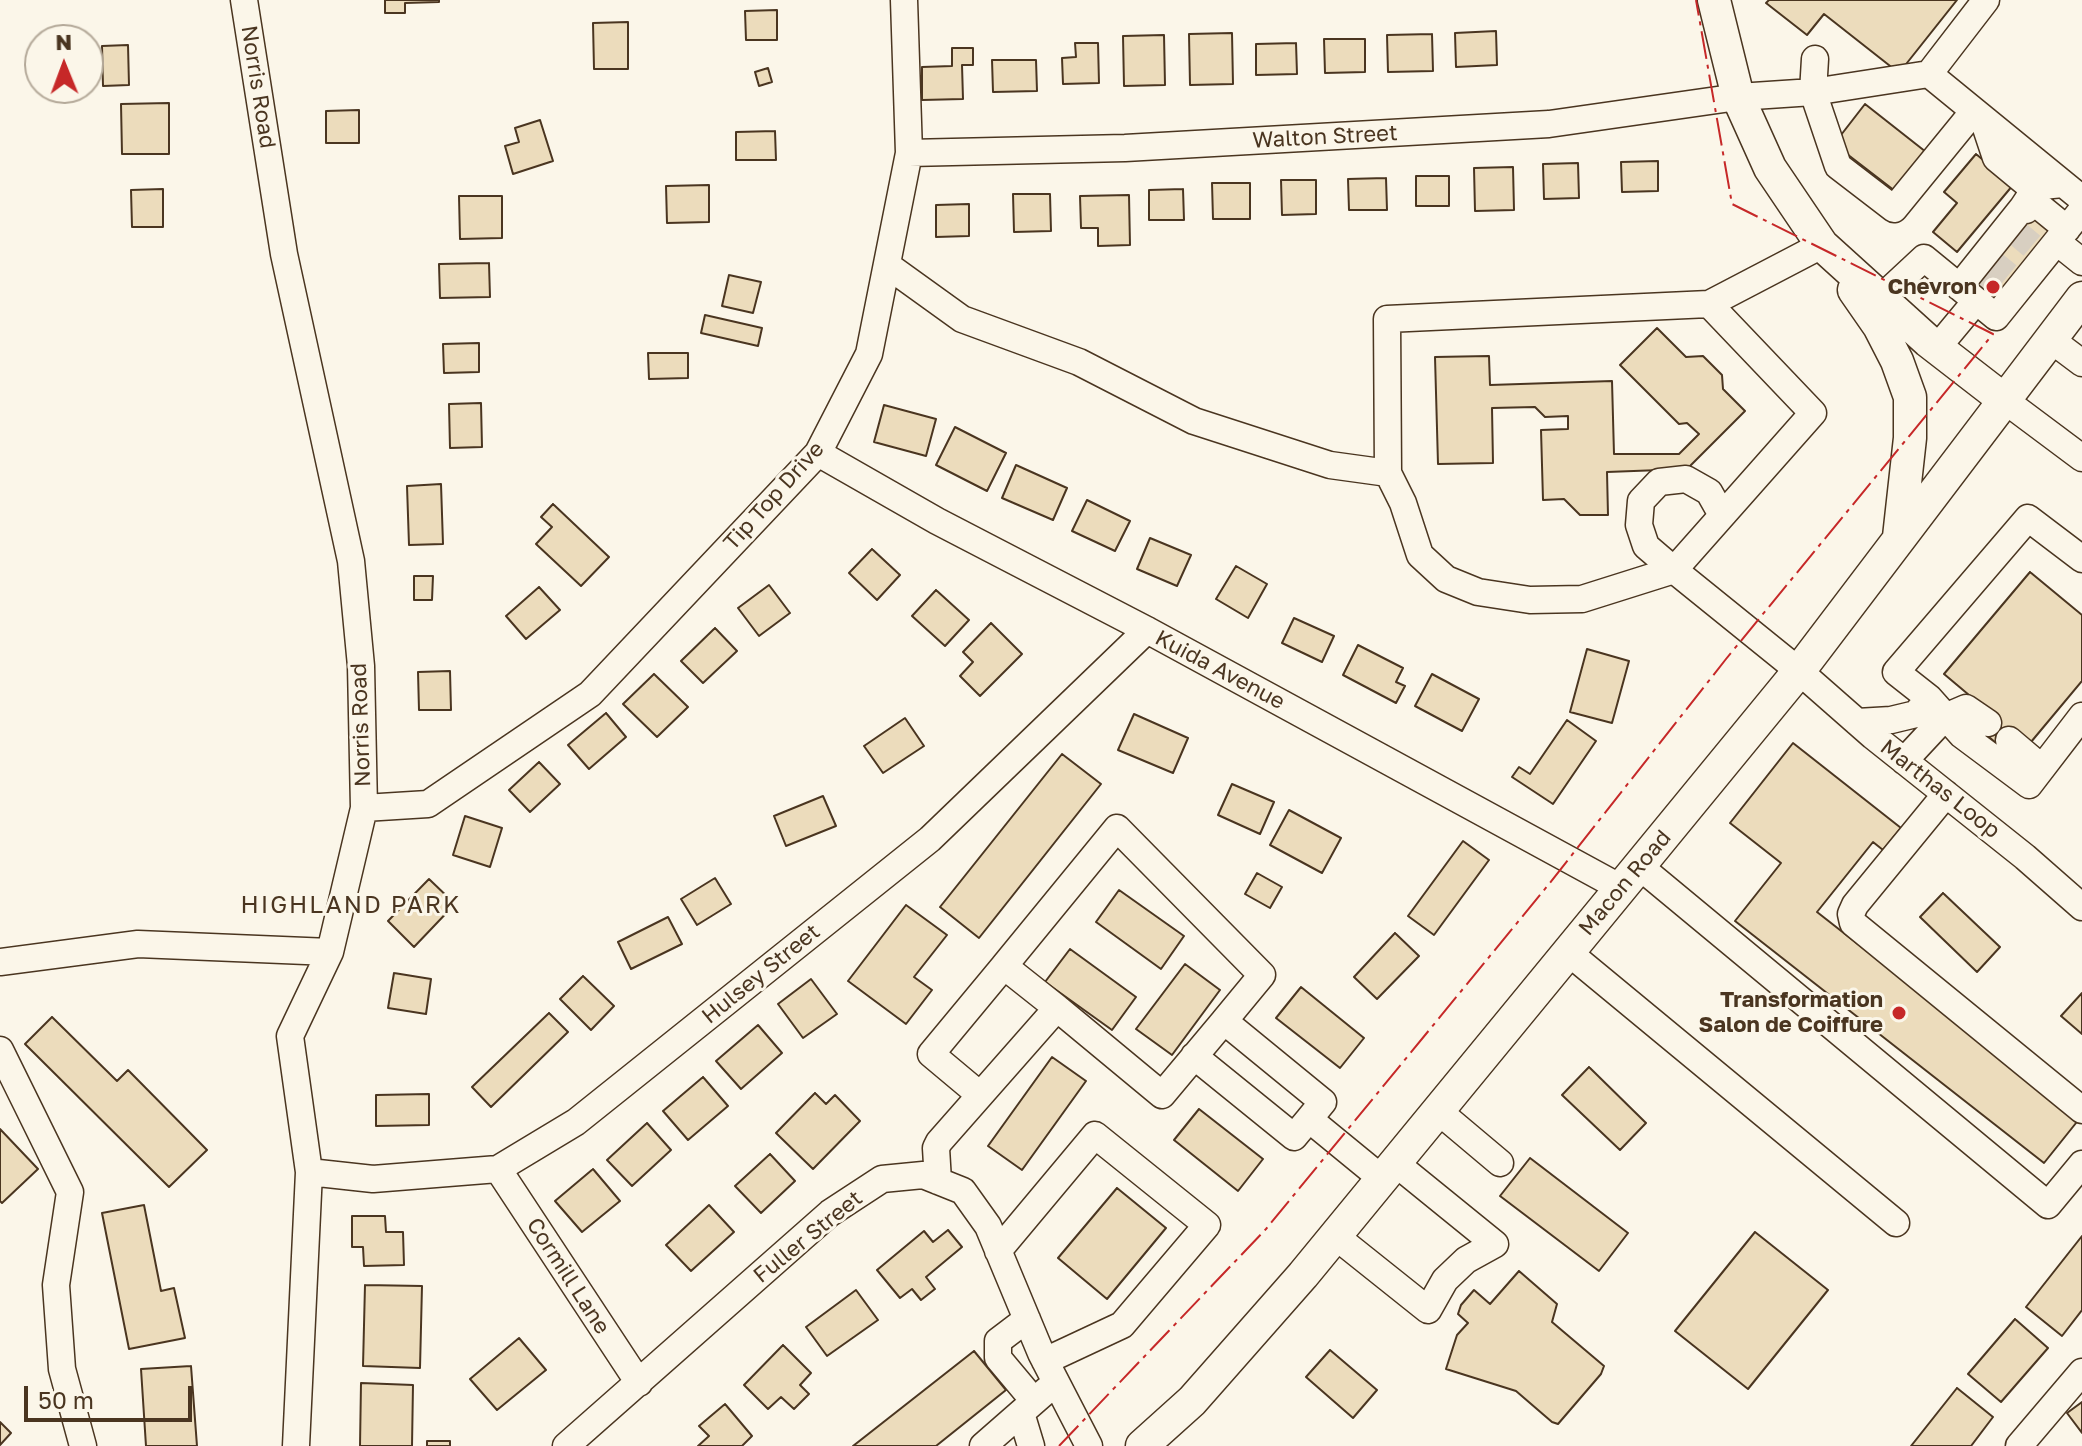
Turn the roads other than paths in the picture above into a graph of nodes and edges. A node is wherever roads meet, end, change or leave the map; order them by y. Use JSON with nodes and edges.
{"nodes":[{"id":1,"x":244,"y":0,"type":"edge"},
{"id":2,"x":904,"y":0,"type":"edge"},
{"id":3,"x":1714,"y":0,"type":"edge"},
{"id":4,"x":1986,"y":0,"type":"edge"},
{"id":5,"x":1815,"y":59,"type":"dead end"},
{"id":6,"x":1929,"y":74,"type":"junction"},
{"id":7,"x":1813,"y":92,"type":"junction"},
{"id":8,"x":1738,"y":97,"type":"junction"},
{"id":9,"x":1978,"y":115,"type":"junction"},
{"id":10,"x":909,"y":153,"type":"junction"},
{"id":11,"x":2072,"y":191,"type":"edge"},
{"id":12,"x":2057,"y":236,"type":"edge"},
{"id":13,"x":1822,"y":245,"type":"junction"},
{"id":14,"x":2082,"y":262,"type":"edge"},
{"id":15,"x":887,"y":265,"type":"junction"},
{"id":16,"x":1989,"y":282,"type":"junction"},
{"id":17,"x":1881,"y":298,"type":"junction"},
{"id":18,"x":2082,"y":298,"type":"edge"},
{"id":19,"x":1709,"y":304,"type":"junction"},
{"id":20,"x":2050,"y":339,"type":"junction"},
{"id":21,"x":1937,"y":348,"type":"junction"},
{"id":22,"x":2082,"y":363,"type":"edge"},
{"id":23,"x":2003,"y":399,"type":"junction"},
{"id":24,"x":818,"y":453,"type":"junction"},
{"id":25,"x":2081,"y":454,"type":"edge"},
{"id":26,"x":1388,"y":473,"type":"junction"},
{"id":27,"x":1722,"y":515,"type":"junction"},
{"id":28,"x":1899,"y":538,"type":"junction"},
{"id":29,"x":2082,"y":559,"type":"edge"},
{"id":30,"x":1674,"y":570,"type":"junction"},
{"id":31,"x":1147,"y":630,"type":"junction"},
{"id":32,"x":1799,"y":671,"type":"junction"},
{"id":33,"x":1937,"y":707,"type":"junction"},
{"id":34,"x":2082,"y":716,"type":"edge"},
{"id":35,"x":1857,"y":722,"type":"junction"},
{"id":36,"x":1988,"y":723,"type":"dead end"},
{"id":37,"x":2009,"y":740,"type":"dead end"},
{"id":38,"x":1904,"y":761,"type":"junction"},
{"id":39,"x":2042,"y":768,"type":"junction"},
{"id":40,"x":1946,"y":794,"type":"junction"},
{"id":41,"x":364,"y":808,"type":"junction"},
{"id":42,"x":1630,"y":877,"type":"junction"},
{"id":43,"x":2082,"y":907,"type":"edge"},
{"id":44,"x":330,"y":952,"type":"junction"},
{"id":45,"x":1568,"y":952,"type":"junction"},
{"id":46,"x":0,"y":962,"type":"edge"},
{"id":47,"x":1004,"y":966,"type":"junction"},
{"id":48,"x":1057,"y":1008,"type":"junction"},
{"id":49,"x":1224,"y":1021,"type":"junction"},
{"id":50,"x":0,"y":1050,"type":"edge"},
{"id":51,"x":1194,"y":1056,"type":"junction"},
{"id":52,"x":980,"y":1095,"type":"junction"},
{"id":53,"x":1437,"y":1110,"type":"junction"},
{"id":54,"x":2082,"y":1110,"type":"edge"},
{"id":55,"x":1309,"y":1119,"type":"junction"},
{"id":56,"x":1500,"y":1163,"type":"dead end"},
{"id":57,"x":2082,"y":1164,"type":"edge"},
{"id":58,"x":498,"y":1169,"type":"junction"},
{"id":59,"x":1388,"y":1170,"type":"junction"},
{"id":60,"x":309,"y":1172,"type":"junction"},
{"id":61,"x":938,"y":1181,"type":"junction"},
{"id":62,"x":1896,"y":1223,"type":"dead end"},
{"id":63,"x":1334,"y":1235,"type":"junction"},
{"id":64,"x":998,"y":1251,"type":"junction"},
{"id":65,"x":1027,"y":1319,"type":"junction"},
{"id":66,"x":1050,"y":1372,"type":"junction"},
{"id":67,"x":2082,"y":1372,"type":"edge"},
{"id":68,"x":639,"y":1383,"type":"junction"},
{"id":69,"x":1027,"y":1407,"type":"junction"},
{"id":70,"x":83,"y":1446,"type":"edge"},
{"id":71,"x":296,"y":1446,"type":"edge"},
{"id":72,"x":566,"y":1446,"type":"edge"},
{"id":73,"x":983,"y":1446,"type":"edge"},
{"id":74,"x":1031,"y":1446,"type":"edge"},
{"id":75,"x":1089,"y":1446,"type":"edge"},
{"id":76,"x":1142,"y":1446,"type":"edge"},
{"id":77,"x":2019,"y":1446,"type":"edge"}],
"edges":[{"from":1,"to":41,"type":"street","name":"Norris Road"},
{"from":2,"to":10,"type":"street","name":"Tip Top Drive"},
{"from":3,"to":8,"type":"main road"},
{"from":4,"to":6,"type":"street"},
{"from":5,"to":7,"type":"street"},
{"from":6,"to":7,"type":"street","name":"Walton Street"},
{"from":6,"to":9,"type":"street"},
{"from":7,"to":8,"type":"street","name":"Walton Street"},
{"from":7,"to":9,"type":"street"},
{"from":8,"to":10,"type":"street","name":"Walton Street"},
{"from":8,"to":13,"type":"main road"},
{"from":9,"to":11,"type":"street"},
{"from":10,"to":15,"type":"street","name":"Tip Top Drive"},
{"from":12,"to":14,"type":"street"},
{"from":12,"to":16,"type":"street"},
{"from":12,"to":16,"type":"street"},
{"from":13,"to":17,"type":"main road"},
{"from":13,"to":19,"type":"street"},
{"from":13,"to":28,"type":"main road"},
{"from":15,"to":24,"type":"street","name":"Tip Top Drive"},
{"from":15,"to":26,"type":"street"},
{"from":16,"to":17,"type":"street"},
{"from":16,"to":21,"type":"street"},
{"from":17,"to":21,"type":"main road"},
{"from":18,"to":20,"type":"main road","name":"Macon Road"},
{"from":19,"to":26,"type":"street"},
{"from":19,"to":27,"type":"street"},
{"from":20,"to":22,"type":"street"},
{"from":20,"to":23,"type":"main road","name":"Macon Road"},
{"from":21,"to":23,"type":"main road"},
{"from":23,"to":25,"type":"street"},
{"from":23,"to":28,"type":"main road","name":"Macon Road"},
{"from":24,"to":31,"type":"street","name":"Kuida Avenue"},
{"from":24,"to":41,"type":"street","name":"Tip Top Drive"},
{"from":26,"to":30,"type":"street"},
{"from":27,"to":30,"type":"street"},
{"from":27,"to":30,"type":"street"},
{"from":28,"to":32,"type":"main road","name":"Macon Road"},
{"from":29,"to":33,"type":"street"},
{"from":30,"to":32,"type":"street","name":"Marthas Loop"},
{"from":31,"to":42,"type":"street","name":"Kuida Avenue"},
{"from":31,"to":58,"type":"street","name":"Hulsey Street"},
{"from":32,"to":35,"type":"street","name":"Marthas Loop"},
{"from":32,"to":42,"type":"main road","name":"Macon Road"},
{"from":33,"to":35,"type":"street"},
{"from":33,"to":36,"type":"street"},
{"from":33,"to":38,"type":"street"},
{"from":33,"to":39,"type":"street"},
{"from":34,"to":39,"type":"street"},
{"from":35,"to":38,"type":"street","name":"Marthas Loop"},
{"from":37,"to":39,"type":"street"},
{"from":38,"to":40,"type":"street","name":"Marthas Loop"},
{"from":40,"to":43,"type":"street","name":"Marthas Loop"},
{"from":40,"to":54,"type":"street"},
{"from":41,"to":44,"type":"street","name":"Norris Road"},
{"from":42,"to":45,"type":"main road","name":"Macon Road"},
{"from":42,"to":57,"type":"street","name":"Kuida Avenue"},
{"from":44,"to":46,"type":"street"},
{"from":44,"to":60,"type":"street","name":"Norris Road"},
{"from":45,"to":53,"type":"main road","name":"Macon Road"},
{"from":45,"to":62,"type":"street"},
{"from":47,"to":48,"type":"street"},
{"from":47,"to":49,"type":"street"},
{"from":47,"to":52,"type":"street"},
{"from":48,"to":51,"type":"street"},
{"from":48,"to":52,"type":"street"},
{"from":49,"to":51,"type":"street"},
{"from":49,"to":55,"type":"street"},
{"from":50,"to":70,"type":"street"},
{"from":51,"to":55,"type":"street"},
{"from":52,"to":61,"type":"street"},
{"from":53,"to":56,"type":"street"},
{"from":53,"to":59,"type":"main road","name":"Macon Road"},
{"from":55,"to":59,"type":"street"},
{"from":58,"to":60,"type":"street","name":"Hulsey Street"},
{"from":58,"to":68,"type":"street","name":"Cormill Lane"},
{"from":59,"to":63,"type":"main road","name":"Macon Road"},
{"from":59,"to":63,"type":"street"},
{"from":60,"to":71,"type":"street","name":"Norris Road"},
{"from":61,"to":64,"type":"street","name":"Fuller Street"},
{"from":61,"to":68,"type":"street","name":"Fuller Street"},
{"from":63,"to":76,"type":"main road","name":"Macon Road"},
{"from":64,"to":65,"type":"street","name":"Fuller Street"},
{"from":64,"to":66,"type":"street"},
{"from":65,"to":66,"type":"street","name":"Fuller Street"},
{"from":65,"to":69,"type":"street"},
{"from":66,"to":69,"type":"street"},
{"from":66,"to":75,"type":"street","name":"Fuller Street"},
{"from":67,"to":77,"type":"street"},
{"from":68,"to":72,"type":"street","name":"Fuller Street"},
{"from":69,"to":73,"type":"street"},
{"from":69,"to":74,"type":"street"}]}
